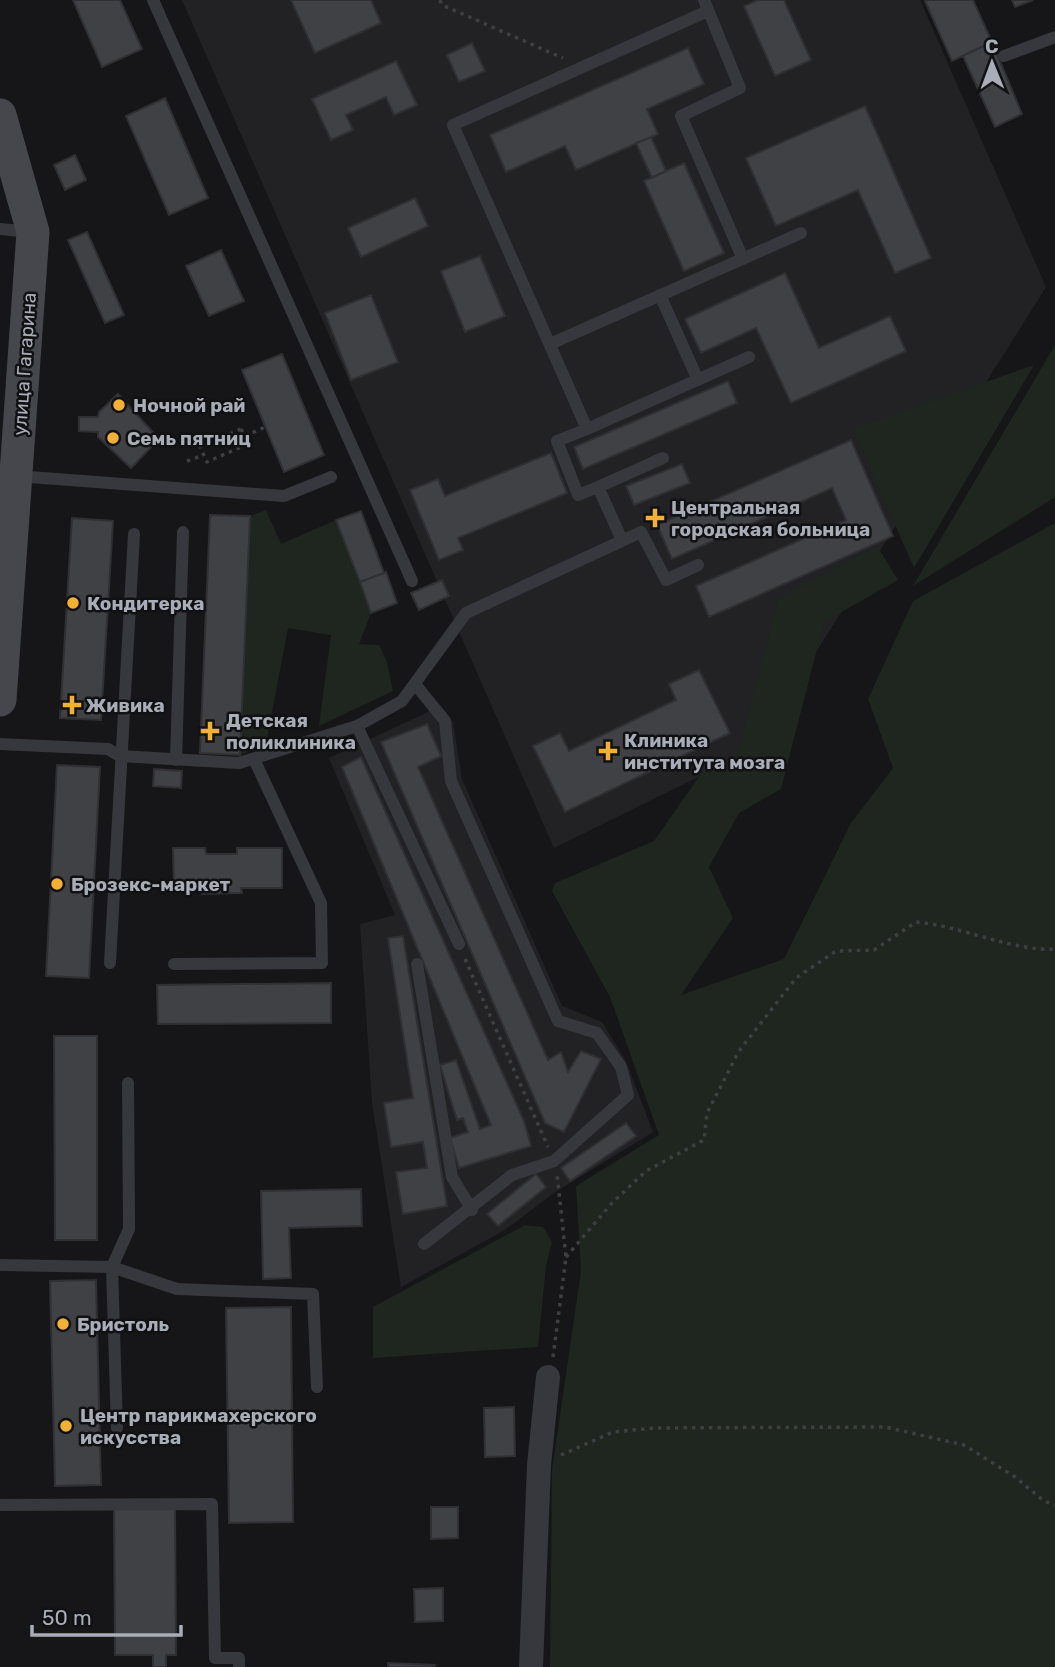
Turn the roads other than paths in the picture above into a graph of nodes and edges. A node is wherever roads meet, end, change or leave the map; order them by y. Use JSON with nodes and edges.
{"nodes":[{"id":1,"x":153,"y":0,"type":"edge"},
{"id":2,"x":706,"y":6,"type":"edge"},
{"id":3,"x":1055,"y":37,"type":"edge"},
{"id":4,"x":1003,"y":56,"type":"dead end"},
{"id":5,"x":0,"y":115,"type":"edge"},
{"id":6,"x":0,"y":229,"type":"edge"},
{"id":7,"x":33,"y":232,"type":"junction"},
{"id":8,"x":801,"y":233,"type":"dead end"},
{"id":9,"x":743,"y":258,"type":"junction"},
{"id":10,"x":660,"y":295,"type":"junction"},
{"id":11,"x":550,"y":344,"type":"junction"},
{"id":12,"x":749,"y":357,"type":"dead end"},
{"id":13,"x":698,"y":380,"type":"junction"},
{"id":14,"x":587,"y":429,"type":"junction"},
{"id":15,"x":663,"y":458,"type":"dead end"},
{"id":16,"x":16,"y":476,"type":"junction"},
{"id":17,"x":331,"y":477,"type":"dead end"},
{"id":18,"x":598,"y":487,"type":"junction"},
{"id":19,"x":183,"y":533,"type":"dead end"},
{"id":20,"x":134,"y":534,"type":"dead end"},
{"id":21,"x":622,"y":540,"type":"junction"},
{"id":22,"x":698,"y":565,"type":"dead end"},
{"id":23,"x":412,"y":580,"type":"dead end"},
{"id":24,"x":3,"y":628,"type":"edge"},
{"id":25,"x":415,"y":684,"type":"junction"},
{"id":26,"x":0,"y":700,"type":"edge"},
{"id":27,"x":357,"y":726,"type":"junction"},
{"id":28,"x":0,"y":744,"type":"edge"},
{"id":29,"x":120,"y":757,"type":"junction"},
{"id":30,"x":254,"y":759,"type":"junction"},
{"id":31,"x":176,"y":760,"type":"junction"},
{"id":32,"x":459,"y":944,"type":"road end"},
{"id":33,"x":110,"y":963,"type":"dead end"},
{"id":34,"x":174,"y":964,"type":"dead end"},
{"id":35,"x":417,"y":964,"type":"dead end"},
{"id":36,"x":128,"y":1083,"type":"dead end"},
{"id":37,"x":472,"y":1210,"type":"junction"},
{"id":38,"x":424,"y":1244,"type":"dead end"},
{"id":39,"x":0,"y":1265,"type":"edge"},
{"id":40,"x":112,"y":1267,"type":"junction"},
{"id":41,"x":548,"y":1377,"type":"road end"},
{"id":42,"x":317,"y":1387,"type":"dead end"},
{"id":43,"x":117,"y":1428,"type":"dead end"},
{"id":44,"x":0,"y":1505,"type":"edge"},
{"id":45,"x":239,"y":1667,"type":"edge"},
{"id":46,"x":531,"y":1667,"type":"edge"}],
"edges":[{"from":1,"to":23,"type":"lane"},
{"from":2,"to":9,"type":"lane"},
{"from":2,"to":11,"type":"lane"},
{"from":3,"to":4,"type":"lane"},
{"from":5,"to":7,"type":"street","name":"улица Гагарина"},
{"from":6,"to":7,"type":"lane"},
{"from":7,"to":16,"type":"street","name":"улица Гагарина"},
{"from":8,"to":9,"type":"lane"},
{"from":9,"to":10,"type":"lane"},
{"from":10,"to":11,"type":"lane"},
{"from":10,"to":13,"type":"lane"},
{"from":11,"to":14,"type":"lane"},
{"from":12,"to":13,"type":"lane"},
{"from":13,"to":14,"type":"lane"},
{"from":14,"to":18,"type":"lane"},
{"from":15,"to":18,"type":"lane"},
{"from":16,"to":17,"type":"lane"},
{"from":16,"to":24,"type":"street","name":"улица Гагарина"},
{"from":18,"to":21,"type":"lane"},
{"from":19,"to":31,"type":"lane"},
{"from":20,"to":29,"type":"lane"},
{"from":21,"to":22,"type":"lane"},
{"from":21,"to":25,"type":"lane"},
{"from":24,"to":26,"type":"street","name":"улица Гагарина"},
{"from":25,"to":27,"type":"lane"},
{"from":25,"to":37,"type":"lane"},
{"from":27,"to":30,"type":"lane"},
{"from":27,"to":32,"type":"lane"},
{"from":28,"to":29,"type":"lane"},
{"from":29,"to":31,"type":"lane"},
{"from":29,"to":33,"type":"lane"},
{"from":30,"to":31,"type":"lane"},
{"from":30,"to":34,"type":"lane"},
{"from":35,"to":37,"type":"lane"},
{"from":36,"to":40,"type":"lane"},
{"from":37,"to":38,"type":"lane"},
{"from":39,"to":40,"type":"lane"},
{"from":40,"to":42,"type":"lane"},
{"from":40,"to":43,"type":"lane"},
{"from":41,"to":46,"type":"street"},
{"from":44,"to":45,"type":"lane"}]}
